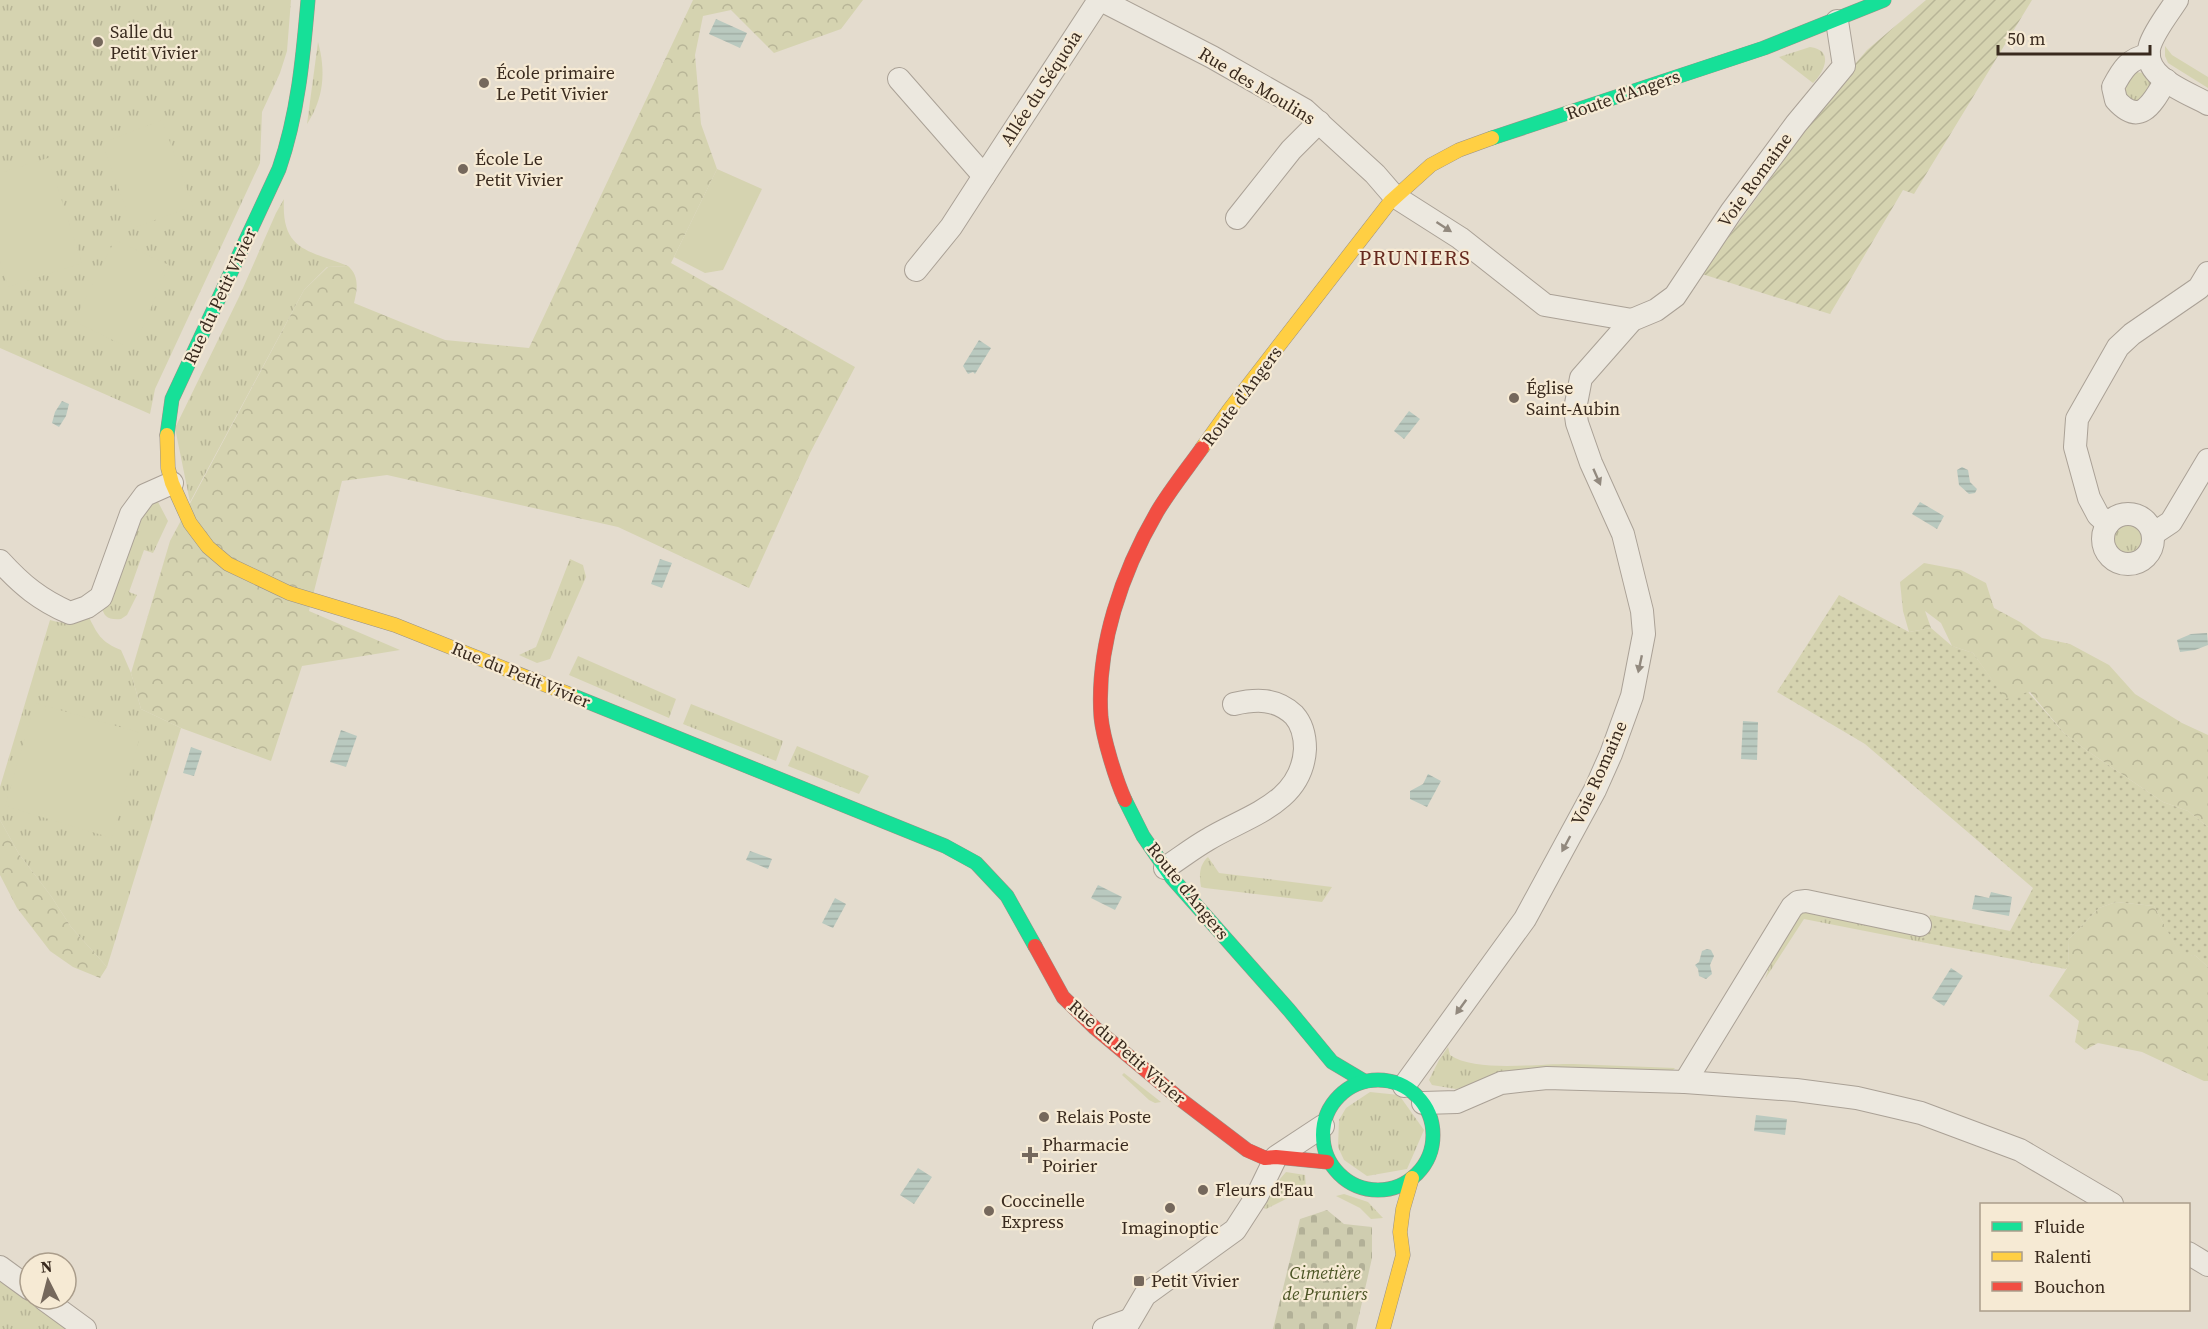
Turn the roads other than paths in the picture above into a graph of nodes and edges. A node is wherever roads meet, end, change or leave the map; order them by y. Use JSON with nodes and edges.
{"nodes":[{"id":1,"x":308,"y":0,"type":"edge"},
{"id":2,"x":1100,"y":0,"type":"edge"},
{"id":3,"x":1884,"y":0,"type":"edge"},
{"id":4,"x":2177,"y":0,"type":"edge"},
{"id":5,"x":1837,"y":21,"type":"junction"},
{"id":6,"x":2149,"y":56,"type":"junction"},
{"id":7,"x":898,"y":80,"type":"dead end"},
{"id":8,"x":2166,"y":80,"type":"junction"},
{"id":9,"x":2208,"y":104,"type":"edge"},
{"id":10,"x":1319,"y":122,"type":"junction"},
{"id":11,"x":984,"y":176,"type":"junction"},
{"id":12,"x":1394,"y":196,"type":"junction"},
{"id":13,"x":1237,"y":218,"type":"dead end"},
{"id":14,"x":916,"y":270,"type":"dead end"},
{"id":15,"x":2208,"y":273,"type":"edge"},
{"id":16,"x":1632,"y":320,"type":"junction"},
{"id":17,"x":2208,"y":460,"type":"edge"},
{"id":18,"x":172,"y":483,"type":"junction"},
{"id":19,"x":2108,"y":524,"type":"junction"},
{"id":20,"x":2153,"y":534,"type":"junction"},
{"id":21,"x":0,"y":561,"type":"edge"},
{"id":22,"x":1234,"y":704,"type":"dead end"},
{"id":23,"x":1166,"y":868,"type":"junction"},
{"id":24,"x":1920,"y":925,"type":"dead end"},
{"id":25,"x":1332,"y":1062,"type":"junction"},
{"id":26,"x":1364,"y":1081,"type":"junction"},
{"id":27,"x":1685,"y":1082,"type":"junction"},
{"id":28,"x":1404,"y":1086,"type":"junction"},
{"id":29,"x":1336,"y":1100,"type":"junction"},
{"id":30,"x":1457,"y":1102,"type":"junction"},
{"id":31,"x":1423,"y":1103,"type":"junction"},
{"id":32,"x":1323,"y":1126,"type":"junction"},
{"id":33,"x":1432,"y":1128,"type":"junction"},
{"id":34,"x":1276,"y":1157,"type":"junction"},
{"id":35,"x":1327,"y":1162,"type":"junction"},
{"id":36,"x":1412,"y":1178,"type":"junction"},
{"id":37,"x":1369,"y":1190,"type":"junction"},
{"id":38,"x":2110,"y":1203,"type":"edge"},
{"id":39,"x":1400,"y":1232,"type":"junction"},
{"id":40,"x":2190,"y":1254,"type":"edge"},
{"id":41,"x":2208,"y":1265,"type":"edge"},
{"id":42,"x":1,"y":1270,"type":"edge"},
{"id":43,"x":18,"y":1281,"type":"edge"},
{"id":44,"x":60,"y":1311,"type":"edge"},
{"id":45,"x":1127,"y":1324,"type":"edge"},
{"id":46,"x":85,"y":1329,"type":"edge"},
{"id":47,"x":1104,"y":1329,"type":"edge"},
{"id":48,"x":1383,"y":1329,"type":"edge"}],
"edges":[{"from":1,"to":18,"type":"street","name":"Rue du Petit Vivier"},
{"from":2,"to":10,"type":"street","name":"Rue des Moulins"},
{"from":2,"to":11,"type":"street","name":"Allée du Séquoia"},
{"from":3,"to":5,"type":"street","name":"Route d'Angers"},
{"from":4,"to":6,"type":"street"},
{"from":5,"to":12,"type":"street","name":"Route d'Angers"},
{"from":5,"to":16,"type":"street","name":"Voie Romaine"},
{"from":6,"to":8,"type":"street"},
{"from":6,"to":8,"type":"street"},
{"from":7,"to":11,"type":"street"},
{"from":8,"to":9,"type":"street"},
{"from":10,"to":12,"type":"street","name":"Rue des Moulins"},
{"from":10,"to":13,"type":"street"},
{"from":11,"to":14,"type":"street","name":"Allée du Séquoia"},
{"from":12,"to":16,"type":"street","name":"Rue des Moulins","one_way":true},
{"from":12,"to":23,"type":"street","name":"Route d'Angers"},
{"from":15,"to":19,"type":"street"},
{"from":16,"to":28,"type":"street","name":"Voie Romaine","one_way":true},
{"from":17,"to":20,"type":"street"},
{"from":18,"to":21,"type":"street"},
{"from":18,"to":34,"type":"street","name":"Rue du Petit Vivier"},
{"from":19,"to":20,"type":"street"},
{"from":19,"to":20,"type":"street"},
{"from":22,"to":23,"type":"street"},
{"from":23,"to":25,"type":"street","name":"Route d'Angers"},
{"from":24,"to":27,"type":"street"},
{"from":25,"to":26,"type":"street","name":"Route d'Angers"},
{"from":25,"to":29,"type":"street"},
{"from":26,"to":28,"type":"street"},
{"from":26,"to":29,"type":"street"},
{"from":27,"to":30,"type":"street"},
{"from":27,"to":38,"type":"street"},
{"from":28,"to":31,"type":"street"},
{"from":29,"to":32,"type":"street"},
{"from":30,"to":31,"type":"street"},
{"from":30,"to":33,"type":"street"},
{"from":31,"to":33,"type":"street"},
{"from":32,"to":34,"type":"street"},
{"from":32,"to":35,"type":"street"},
{"from":33,"to":36,"type":"street"},
{"from":34,"to":35,"type":"street","name":"Rue du Petit Vivier"},
{"from":34,"to":45,"type":"street"},
{"from":35,"to":37,"type":"street"},
{"from":36,"to":37,"type":"street"},
{"from":36,"to":39,"type":"street"},
{"from":37,"to":39,"type":"street"},
{"from":39,"to":48,"type":"street"},
{"from":40,"to":41,"type":"street"},
{"from":42,"to":43,"type":"street"},
{"from":44,"to":46,"type":"street"},
{"from":45,"to":47,"type":"street"}]}
